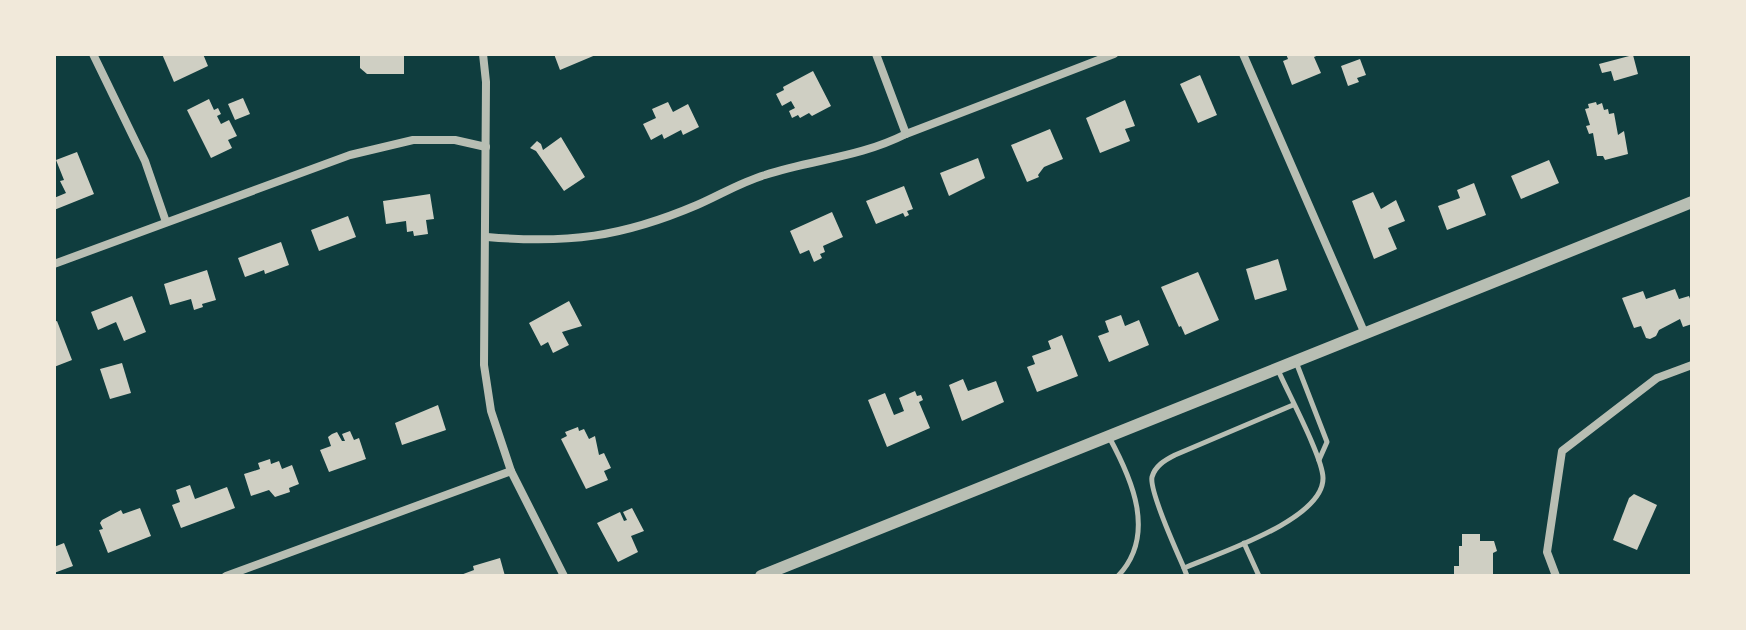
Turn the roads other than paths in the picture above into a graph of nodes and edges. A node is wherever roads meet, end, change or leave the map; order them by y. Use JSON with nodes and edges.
{"nodes":[{"id":1,"x":93,"y":54,"type":"edge"},
{"id":2,"x":483,"y":54,"type":"edge"},
{"id":3,"x":876,"y":54,"type":"edge"},
{"id":4,"x":1114,"y":54,"type":"edge"},
{"id":5,"x":1243,"y":54,"type":"edge"},
{"id":6,"x":906,"y":134,"type":"junction"},
{"id":7,"x":486,"y":147,"type":"junction"},
{"id":8,"x":1692,"y":202,"type":"edge"},
{"id":9,"x":166,"y":222,"type":"junction"},
{"id":10,"x":487,"y":237,"type":"junction"},
{"id":11,"x":54,"y":264,"type":"edge"},
{"id":12,"x":1365,"y":334,"type":"junction"},
{"id":13,"x":1296,"y":362,"type":"junction"},
{"id":14,"x":1692,"y":365,"type":"edge"},
{"id":15,"x":1278,"y":369,"type":"junction"},
{"id":16,"x":1293,"y":405,"type":"junction"},
{"id":17,"x":1109,"y":437,"type":"junction"},
{"id":18,"x":1319,"y":461,"type":"junction"},
{"id":19,"x":511,"y":471,"type":"junction"},
{"id":20,"x":1244,"y":543,"type":"junction"},
{"id":21,"x":1184,"y":568,"type":"junction"},
{"id":22,"x":776,"y":573,"type":"edge"},
{"id":23,"x":226,"y":576,"type":"edge"},
{"id":24,"x":564,"y":576,"type":"edge"},
{"id":25,"x":761,"y":576,"type":"edge"},
{"id":26,"x":1118,"y":576,"type":"edge"},
{"id":27,"x":1187,"y":576,"type":"edge"},
{"id":28,"x":1259,"y":576,"type":"edge"},
{"id":29,"x":1556,"y":576,"type":"edge"}],
"edges":[{"from":1,"to":9,"type":"street"},
{"from":2,"to":7,"type":"street"},
{"from":3,"to":6,"type":"street"},
{"from":4,"to":6,"type":"street"},
{"from":5,"to":12,"type":"street"},
{"from":6,"to":10,"type":"street"},
{"from":7,"to":9,"type":"street"},
{"from":7,"to":10,"type":"street"},
{"from":8,"to":12,"type":"street"},
{"from":9,"to":11,"type":"street"},
{"from":10,"to":19,"type":"street"},
{"from":12,"to":13,"type":"street"},
{"from":13,"to":15,"type":"street"},
{"from":13,"to":18,"type":"lane"},
{"from":14,"to":29,"type":"street"},
{"from":15,"to":16,"type":"lane"},
{"from":15,"to":17,"type":"street"},
{"from":16,"to":18,"type":"lane"},
{"from":16,"to":21,"type":"lane"},
{"from":17,"to":22,"type":"street"},
{"from":17,"to":26,"type":"lane"},
{"from":18,"to":20,"type":"lane"},
{"from":19,"to":23,"type":"street"},
{"from":19,"to":24,"type":"street"},
{"from":20,"to":21,"type":"lane"},
{"from":20,"to":28,"type":"lane"},
{"from":21,"to":27,"type":"lane"},
{"from":22,"to":25,"type":"street"}]}
